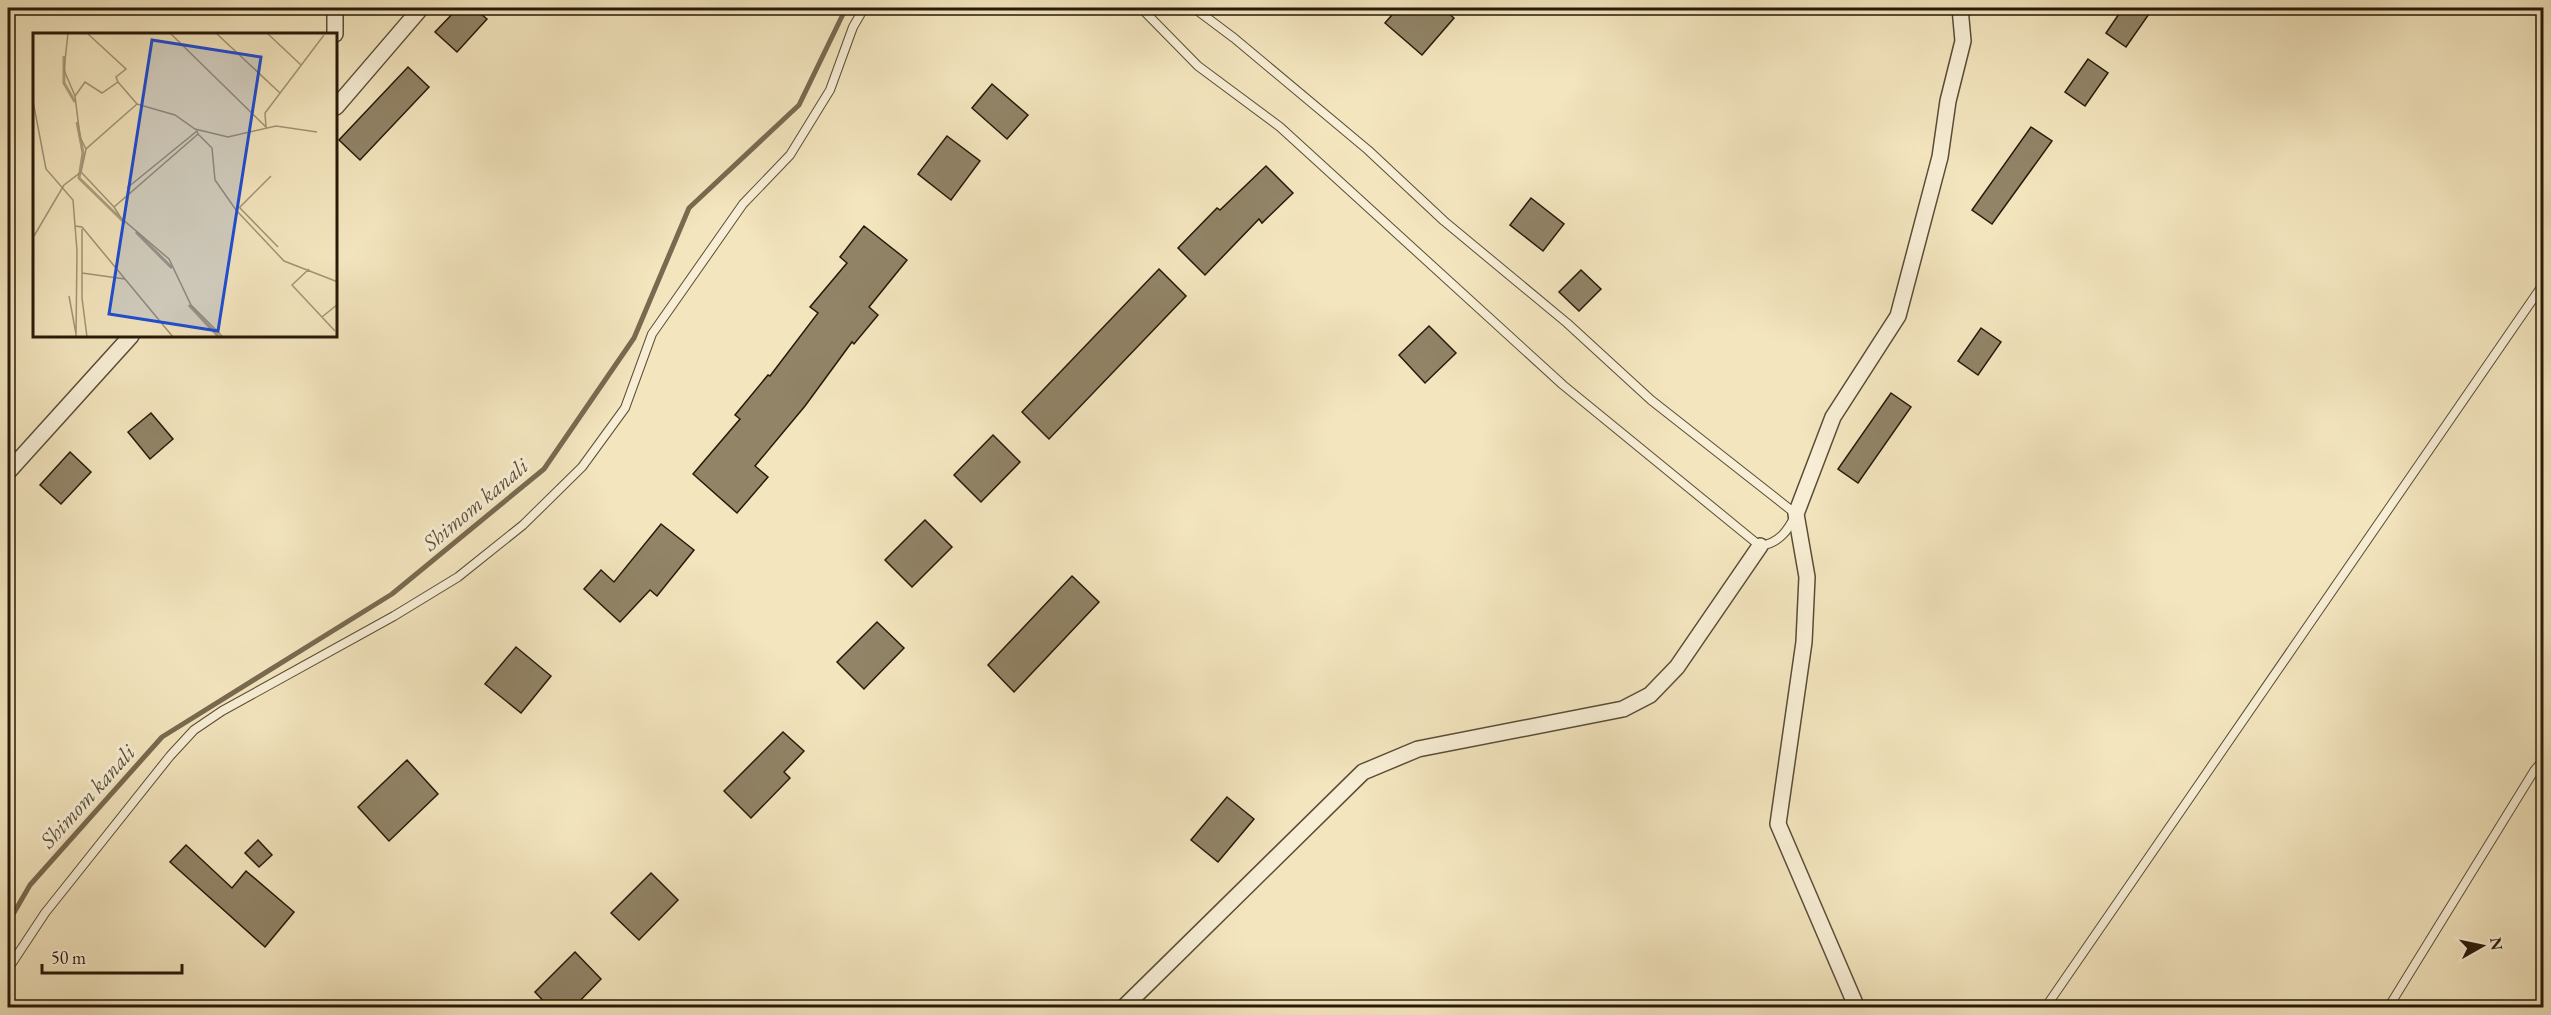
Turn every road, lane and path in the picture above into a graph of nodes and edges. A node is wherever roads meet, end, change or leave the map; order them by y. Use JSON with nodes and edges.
{"nodes":[{"id":1,"x":335,"y":8,"type":"edge"},
{"id":2,"x":421,"y":8,"type":"edge"},
{"id":3,"x":864,"y":8,"type":"edge"},
{"id":4,"x":1141,"y":8,"type":"edge"},
{"id":5,"x":1194,"y":8,"type":"edge"},
{"id":6,"x":1960,"y":8,"type":"edge"},
{"id":7,"x":335,"y":33,"type":"edge"},
{"id":8,"x":338,"y":104,"type":"edge"},
{"id":9,"x":2544,"y":283,"type":"edge"},
{"id":10,"x":129,"y":338,"type":"edge"},
{"id":11,"x":8,"y":472,"type":"edge"},
{"id":12,"x":1796,"y":514,"type":"junction"},
{"id":13,"x":1760,"y":546,"type":"junction"},
{"id":14,"x":2544,"y":759,"type":"edge"},
{"id":15,"x":8,"y":969,"type":"edge"},
{"id":16,"x":1125,"y":1007,"type":"edge"},
{"id":17,"x":1857,"y":1008,"type":"edge"},
{"id":18,"x":2045,"y":1008,"type":"edge"},
{"id":19,"x":2388,"y":1008,"type":"edge"}],
"edges":[{"from":1,"to":7,"type":"street"},
{"from":2,"to":8,"type":"street"},
{"from":3,"to":15,"type":"lane"},
{"from":4,"to":13,"type":"lane"},
{"from":5,"to":12,"type":"lane"},
{"from":6,"to":12,"type":"street"},
{"from":9,"to":18,"type":"lane"},
{"from":10,"to":11,"type":"street"},
{"from":12,"to":13,"type":"lane"},
{"from":12,"to":17,"type":"street"},
{"from":13,"to":16,"type":"street"},
{"from":14,"to":19,"type":"lane"}]}
